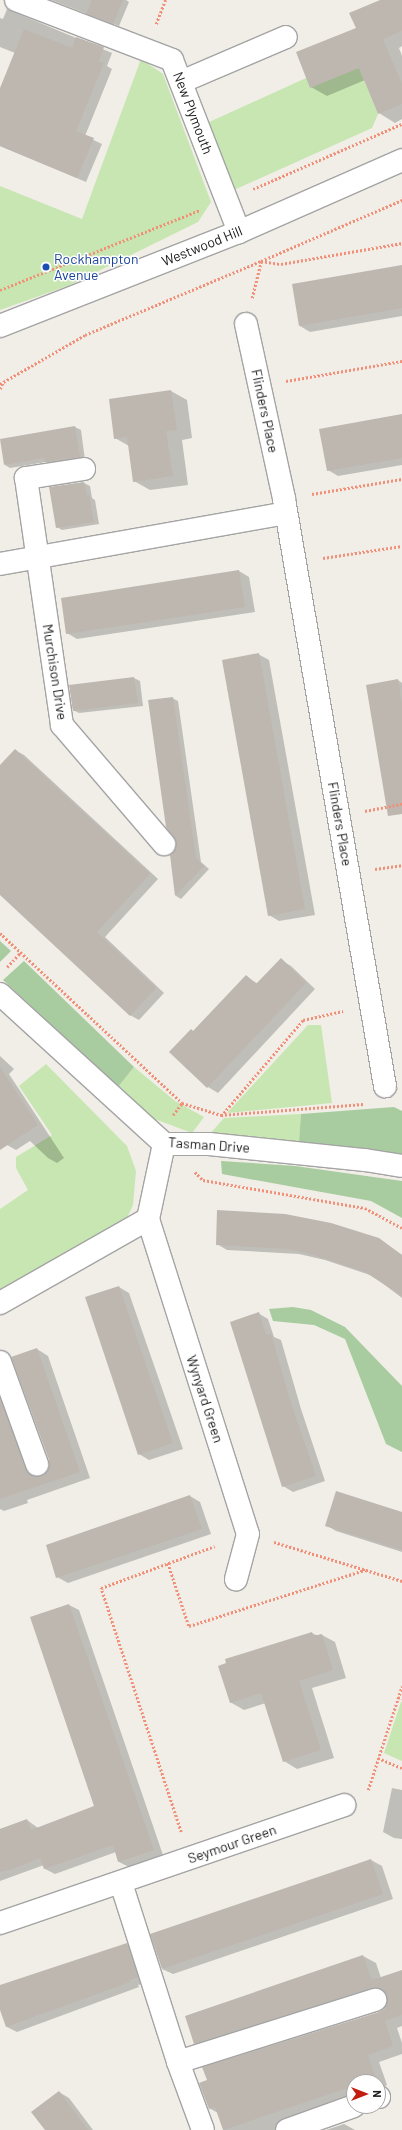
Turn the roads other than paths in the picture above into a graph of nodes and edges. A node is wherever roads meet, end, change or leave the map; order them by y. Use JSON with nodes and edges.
{"nodes":[{"id":1,"x":16,"y":0,"type":"edge"},
{"id":2,"x":286,"y":37,"type":"dead end"},
{"id":3,"x":181,"y":82,"type":"junction"},
{"id":4,"x":402,"y":160,"type":"edge"},
{"id":5,"x":239,"y":232,"type":"junction"},
{"id":6,"x":246,"y":324,"type":"road end"},
{"id":7,"x":0,"y":326,"type":"edge"},
{"id":8,"x":84,"y":469,"type":"dead end"},
{"id":9,"x":285,"y":506,"type":"junction"},
{"id":10,"x":38,"y":558,"type":"junction"},
{"id":11,"x":0,"y":564,"type":"edge"},
{"id":12,"x":164,"y":844,"type":"dead end"},
{"id":13,"x":0,"y":994,"type":"edge"},
{"id":14,"x":385,"y":1086,"type":"dead end"},
{"id":15,"x":164,"y":1144,"type":"junction"},
{"id":16,"x":402,"y":1166,"type":"edge"},
{"id":17,"x":148,"y":1219,"type":"junction"},
{"id":18,"x":0,"y":1303,"type":"edge"},
{"id":19,"x":0,"y":1362,"type":"edge"},
{"id":20,"x":37,"y":1464,"type":"dead end"},
{"id":21,"x":236,"y":1579,"type":"dead end"},
{"id":22,"x":344,"y":1805,"type":"dead end"},
{"id":23,"x":121,"y":1883,"type":"junction"},
{"id":24,"x":0,"y":1923,"type":"edge"},
{"id":25,"x":375,"y":2000,"type":"dead end"},
{"id":26,"x":178,"y":2062,"type":"junction"},
{"id":27,"x":346,"y":2109,"type":"edge"},
{"id":28,"x":203,"y":2130,"type":"edge"},
{"id":29,"x":287,"y":2130,"type":"edge"}],
"edges":[{"from":1,"to":3,"type":"street","name":"New Plymouth"},
{"from":2,"to":3,"type":"street"},
{"from":3,"to":5,"type":"street","name":"New Plymouth"},
{"from":4,"to":5,"type":"street","name":"Westwood Hill"},
{"from":5,"to":7,"type":"street","name":"Westwood Hill"},
{"from":6,"to":9,"type":"street","name":"Flinders Place"},
{"from":8,"to":10,"type":"street","name":"Murchison Drive"},
{"from":9,"to":10,"type":"street"},
{"from":9,"to":14,"type":"street","name":"Flinders Place"},
{"from":10,"to":11,"type":"street"},
{"from":10,"to":12,"type":"street","name":"Murchison Drive"},
{"from":13,"to":15,"type":"street","name":"Tasman Drive"},
{"from":15,"to":16,"type":"street","name":"Tasman Drive"},
{"from":15,"to":17,"type":"street","name":"Wynyard Green"},
{"from":17,"to":18,"type":"street"},
{"from":17,"to":21,"type":"street","name":"Wynyard Green"},
{"from":19,"to":20,"type":"street"},
{"from":22,"to":23,"type":"street","name":"Seymour Green"},
{"from":23,"to":24,"type":"street","name":"Seymour Green"},
{"from":23,"to":26,"type":"street"},
{"from":25,"to":26,"type":"street"},
{"from":26,"to":28,"type":"street"},
{"from":27,"to":29,"type":"street"}]}
